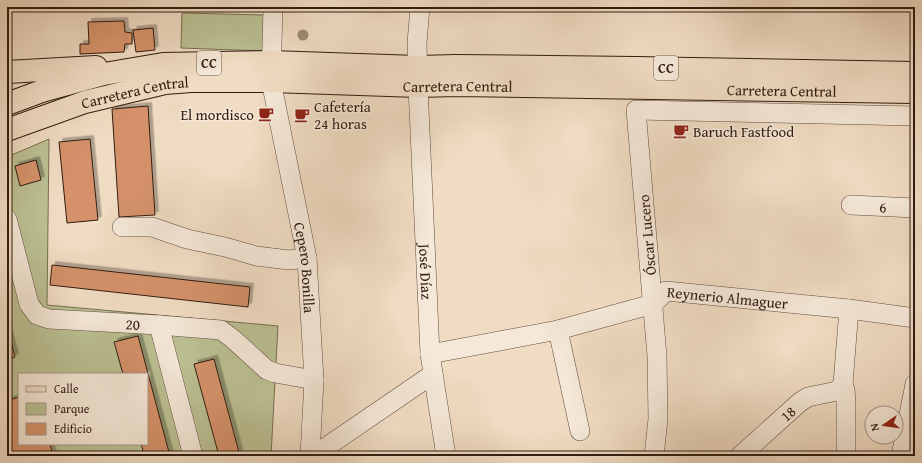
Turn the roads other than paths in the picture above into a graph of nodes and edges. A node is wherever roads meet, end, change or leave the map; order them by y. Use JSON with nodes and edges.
{"nodes":[{"id":1,"x":273,"y":7,"type":"edge"},
{"id":2,"x":420,"y":7,"type":"edge"},
{"id":3,"x":162,"y":64,"type":"junction"},
{"id":4,"x":11,"y":71,"type":"edge"},
{"id":5,"x":271,"y":72,"type":"junction"},
{"id":6,"x":915,"y":73,"type":"edge"},
{"id":7,"x":417,"y":76,"type":"junction"},
{"id":8,"x":42,"y":91,"type":"junction"},
{"id":9,"x":915,"y":92,"type":"edge"},
{"id":10,"x":85,"y":102,"type":"junction"},
{"id":11,"x":7,"y":104,"type":"edge"},
{"id":12,"x":915,"y":116,"type":"edge"},
{"id":13,"x":7,"y":130,"type":"edge"},
{"id":14,"x":851,"y":205,"type":"dead end"},
{"id":15,"x":915,"y":208,"type":"edge"},
{"id":16,"x":7,"y":219,"type":"edge"},
{"id":17,"x":122,"y":227,"type":"dead end"},
{"id":18,"x":307,"y":258,"type":"junction"},
{"id":19,"x":653,"y":304,"type":"junction"},
{"id":20,"x":850,"y":309,"type":"junction"},
{"id":21,"x":915,"y":318,"type":"edge"},
{"id":22,"x":159,"y":325,"type":"junction"},
{"id":23,"x":558,"y":330,"type":"junction"},
{"id":24,"x":430,"y":354,"type":"junction"},
{"id":25,"x":433,"y":374,"type":"junction"},
{"id":26,"x":314,"y":380,"type":"junction"},
{"id":27,"x":843,"y":384,"type":"junction"},
{"id":28,"x":915,"y":384,"type":"edge"},
{"id":29,"x":580,"y":431,"type":"dead end"},
{"id":30,"x":193,"y":456,"type":"edge"},
{"id":31,"x":312,"y":456,"type":"edge"},
{"id":32,"x":446,"y":456,"type":"edge"},
{"id":33,"x":654,"y":456,"type":"edge"},
{"id":34,"x":740,"y":456,"type":"edge"},
{"id":35,"x":846,"y":456,"type":"edge"},
{"id":36,"x":902,"y":456,"type":"edge"}],
"edges":[{"from":1,"to":5,"type":"street","name":"Cepero Bonilla"},
{"from":2,"to":7,"type":"street","name":"José Díaz"},
{"from":3,"to":4,"type":"main road"},
{"from":3,"to":5,"type":"main road","name":"Carretera Central","number":"CC"},
{"from":3,"to":8,"type":"main road","name":"Carretera Central","number":"CC"},
{"from":4,"to":8,"type":"main road"},
{"from":5,"to":7,"type":"main road","name":"Carretera Central","number":"CC"},
{"from":5,"to":10,"type":"main road","name":"Carretera Central","number":"CC"},
{"from":5,"to":18,"type":"street","name":"Cepero Bonilla"},
{"from":6,"to":7,"type":"main road","name":"Carretera Central","number":"CC"},
{"from":7,"to":9,"type":"main road","name":"Carretera Central","number":"CC"},
{"from":7,"to":24,"type":"street","name":"José Díaz"},
{"from":8,"to":10,"type":"main road"},
{"from":8,"to":11,"type":"main road","name":"Carretera Central","number":"CC"},
{"from":10,"to":13,"type":"main road","name":"Carretera Central","number":"CC"},
{"from":12,"to":19,"type":"street","name":"Óscar Lucero"},
{"from":14,"to":15,"type":"street","name":"6"},
{"from":16,"to":22,"type":"street","name":"20"},
{"from":17,"to":18,"type":"street"},
{"from":18,"to":26,"type":"street","name":"Cepero Bonilla"},
{"from":19,"to":20,"type":"street","name":"Reynerio Almaguer"},
{"from":19,"to":23,"type":"street","name":"Reynerio Almaguer"},
{"from":19,"to":33,"type":"street","name":"Óscar Lucero"},
{"from":20,"to":21,"type":"street","name":"Reynerio Almaguer"},
{"from":20,"to":27,"type":"street"},
{"from":22,"to":26,"type":"street","name":"20"},
{"from":22,"to":30,"type":"street"},
{"from":23,"to":24,"type":"street","name":"Reynerio Almaguer"},
{"from":23,"to":29,"type":"street"},
{"from":24,"to":25,"type":"street","name":"José Díaz"},
{"from":25,"to":31,"type":"street"},
{"from":25,"to":32,"type":"street","name":"José Díaz"},
{"from":26,"to":31,"type":"street","name":"Cepero Bonilla"},
{"from":27,"to":34,"type":"street","name":"18"},
{"from":27,"to":35,"type":"street"},
{"from":28,"to":36,"type":"street"}]}
